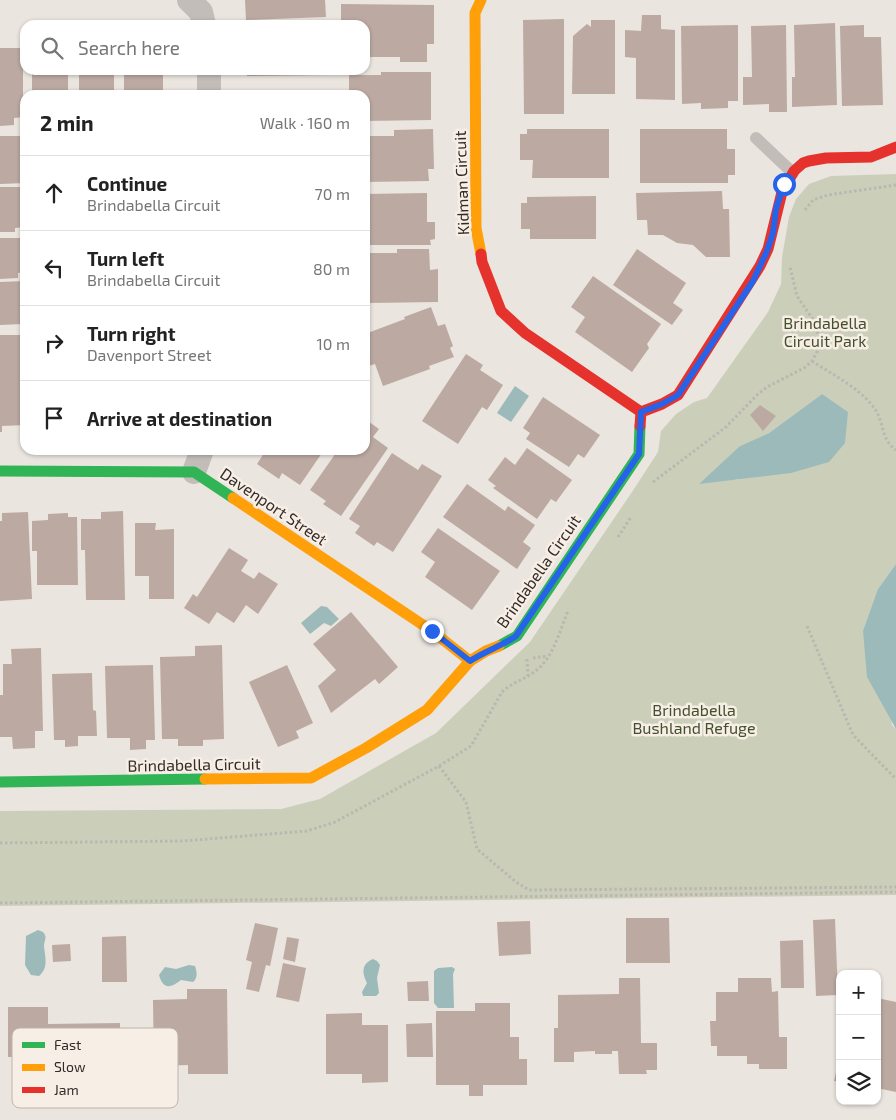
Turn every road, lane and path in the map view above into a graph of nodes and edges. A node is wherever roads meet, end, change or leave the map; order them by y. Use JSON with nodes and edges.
{"nodes":[{"id":1,"x":189,"y":0,"type":"edge"},
{"id":2,"x":481,"y":0,"type":"edge"},
{"id":3,"x":203,"y":20,"type":"edge"},
{"id":4,"x":209,"y":75,"type":"edge"},
{"id":5,"x":209,"y":90,"type":"edge"},
{"id":6,"x":756,"y":138,"type":"dead end"},
{"id":7,"x":896,"y":147,"type":"edge"},
{"id":8,"x":793,"y":173,"type":"junction"},
{"id":9,"x":812,"y":361,"type":"dead end"},
{"id":10,"x":641,"y":412,"type":"junction"},
{"id":11,"x":896,"y":450,"type":"edge"},
{"id":12,"x":200,"y":455,"type":"edge"},
{"id":13,"x":0,"y":471,"type":"edge"},
{"id":14,"x":194,"y":472,"type":"junction"},
{"id":15,"x":807,"y":626,"type":"dead end"},
{"id":16,"x":548,"y":656,"type":"dead end"},
{"id":17,"x":527,"y":658,"type":"dead end"},
{"id":18,"x":470,"y":661,"type":"junction"},
{"id":19,"x":439,"y":766,"type":"dead end"},
{"id":20,"x":896,"y":779,"type":"edge"},
{"id":21,"x":0,"y":782,"type":"edge"},
{"id":22,"x":896,"y":887,"type":"edge"},
{"id":23,"x":896,"y":892,"type":"edge"},
{"id":24,"x":0,"y":903,"type":"edge"}],
"edges":[{"from":1,"to":3,"type":"street"},
{"from":2,"to":10,"type":"street","name":"Kidman Circuit"},
{"from":4,"to":5,"type":"street"},
{"from":6,"to":8,"type":"lane"},
{"from":7,"to":8,"type":"street"},
{"from":8,"to":10,"type":"street"},
{"from":9,"to":11,"type":"path"},
{"from":10,"to":18,"type":"street","name":"Brindabella Circuit"},
{"from":12,"to":14,"type":"street"},
{"from":13,"to":14,"type":"street","name":"Davenport Street"},
{"from":14,"to":18,"type":"street","name":"Davenport Street"},
{"from":15,"to":20,"type":"path"},
{"from":16,"to":17,"type":"path"},
{"from":18,"to":21,"type":"street","name":"Brindabella Circuit"},
{"from":19,"to":22,"type":"path"},
{"from":23,"to":24,"type":"path"}]}
